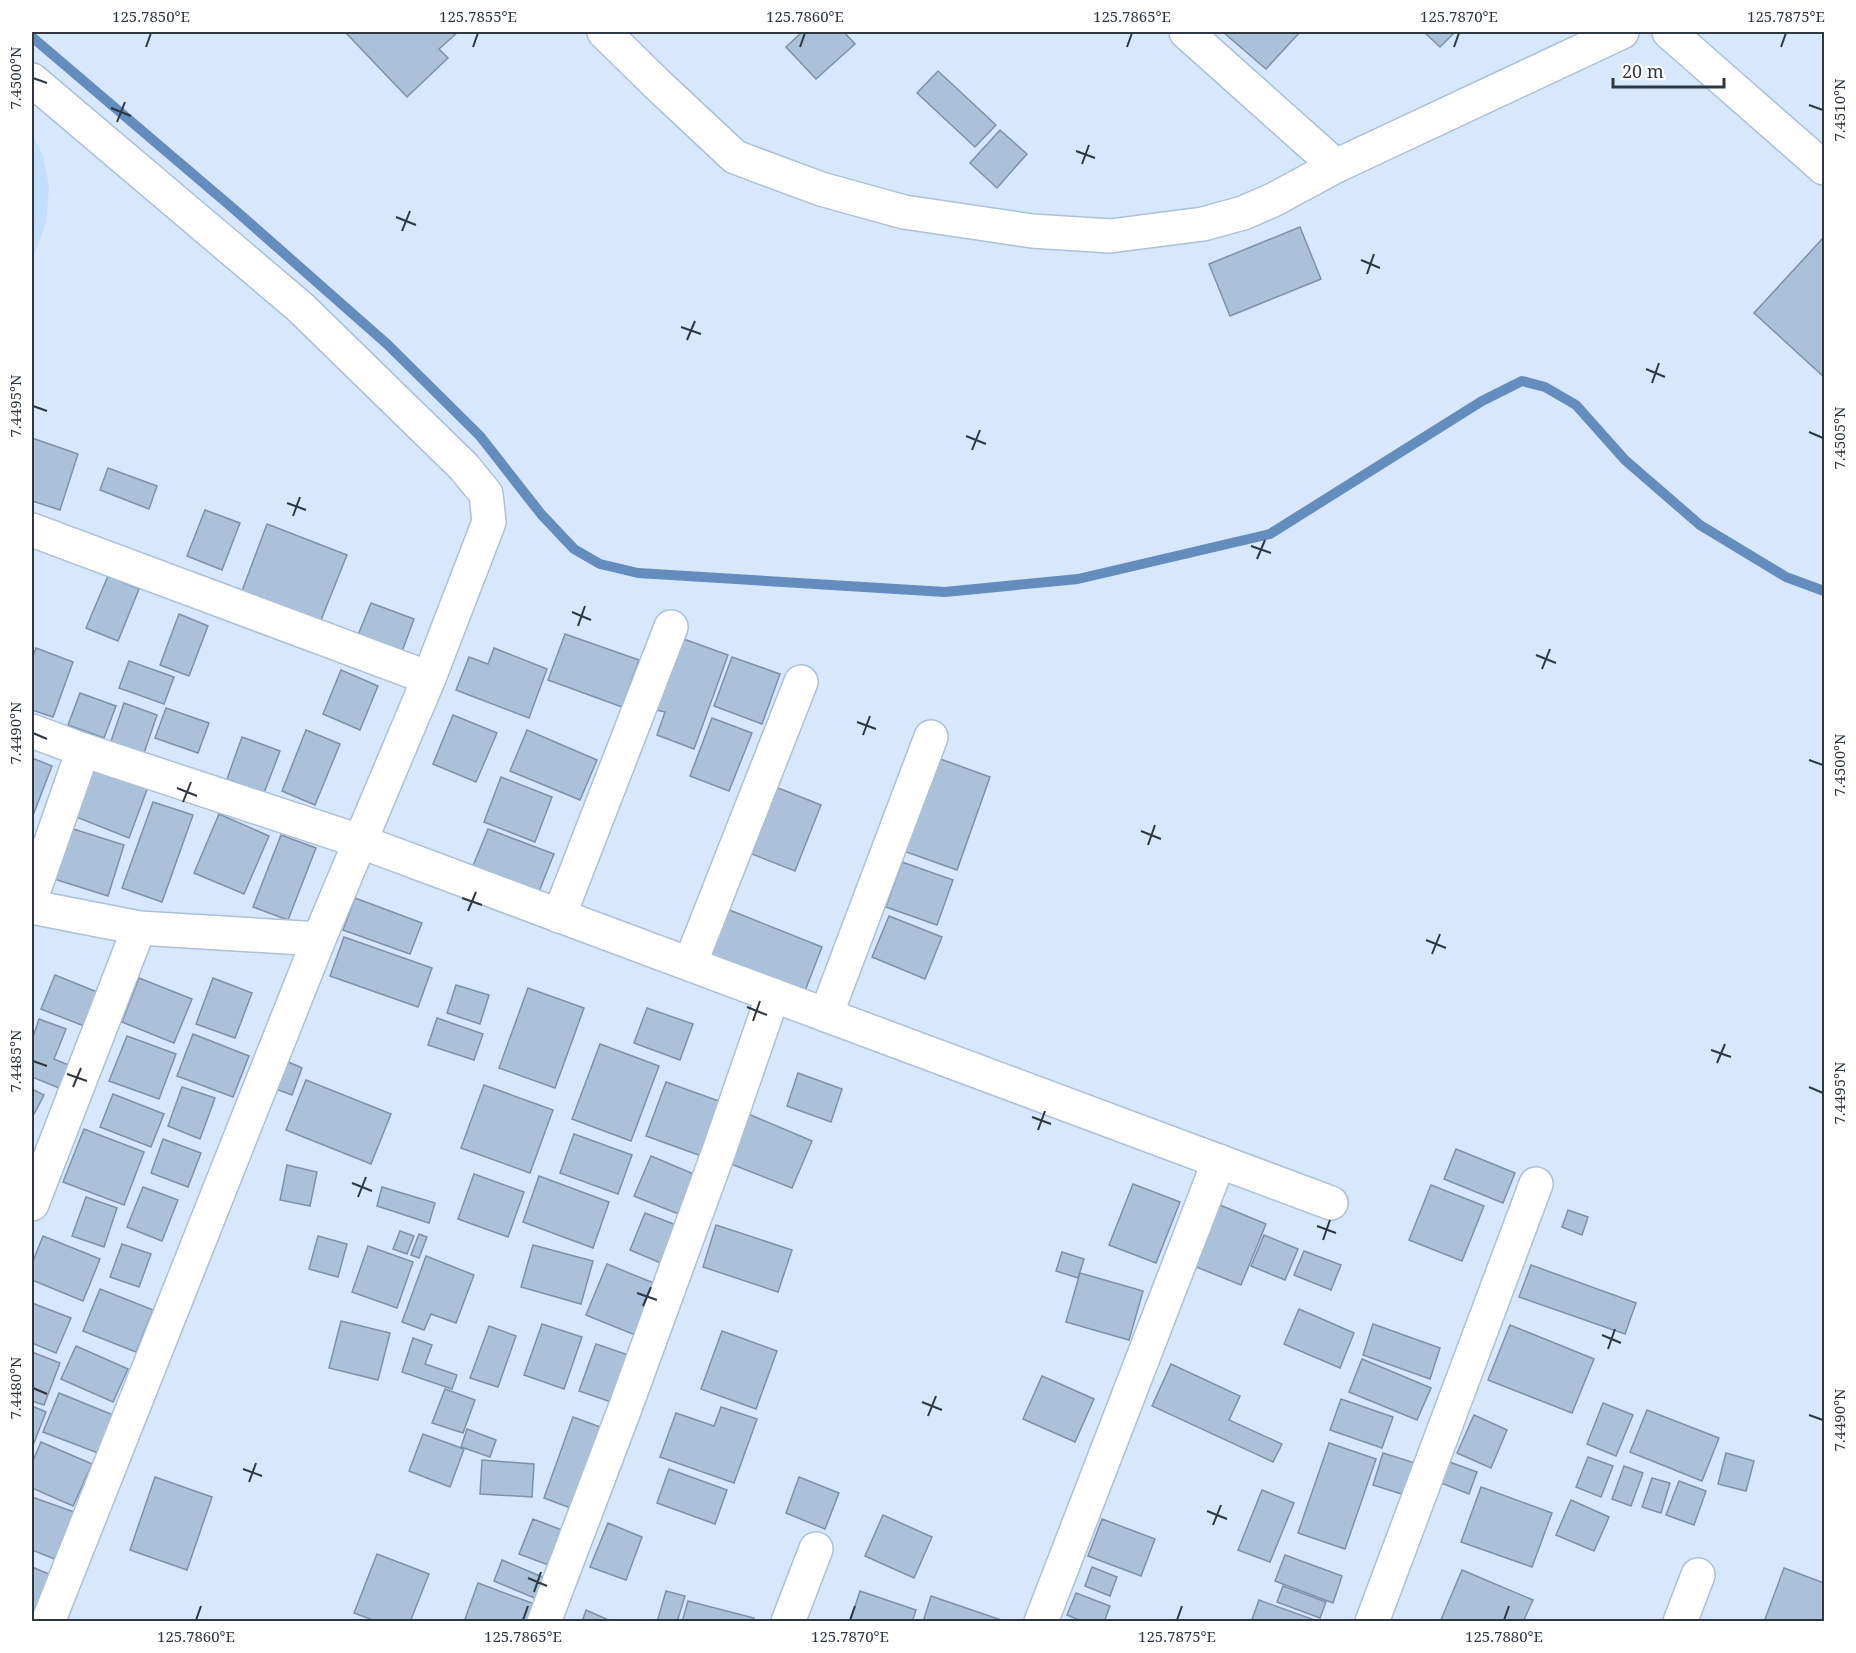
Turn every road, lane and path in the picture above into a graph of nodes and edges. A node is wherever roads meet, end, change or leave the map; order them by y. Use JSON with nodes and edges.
{"nodes":[{"id":1,"x":604,"y":32,"type":"edge"},
{"id":2,"x":1186,"y":32,"type":"edge"},
{"id":3,"x":1622,"y":32,"type":"edge"},
{"id":4,"x":1669,"y":32,"type":"edge"},
{"id":5,"x":32,"y":80,"type":"edge"},
{"id":6,"x":1336,"y":166,"type":"junction"},
{"id":7,"x":1824,"y":168,"type":"edge"},
{"id":8,"x":32,"y":530,"type":"edge"},
{"id":9,"x":671,"y":627,"type":"dead end"},
{"id":10,"x":429,"y":678,"type":"junction"},
{"id":11,"x":801,"y":682,"type":"dead end"},
{"id":12,"x":32,"y":731,"type":"edge"},
{"id":13,"x":931,"y":737,"type":"dead end"},
{"id":14,"x":83,"y":750,"type":"junction"},
{"id":15,"x":359,"y":841,"type":"junction"},
{"id":16,"x":32,"y":896,"type":"edge"},
{"id":17,"x":32,"y":907,"type":"edge"},
{"id":18,"x":559,"y":915,"type":"junction"},
{"id":19,"x":139,"y":928,"type":"junction"},
{"id":20,"x":319,"y":939,"type":"junction"},
{"id":21,"x":690,"y":964,"type":"junction"},
{"id":22,"x":772,"y":995,"type":"junction"},
{"id":23,"x":826,"y":1015,"type":"junction"},
{"id":24,"x":1219,"y":1161,"type":"junction"},
{"id":25,"x":1536,"y":1184,"type":"dead end"},
{"id":26,"x":32,"y":1203,"type":"edge"},
{"id":27,"x":1332,"y":1203,"type":"dead end"},
{"id":28,"x":816,"y":1549,"type":"dead end"},
{"id":29,"x":1698,"y":1575,"type":"dead end"},
{"id":30,"x":48,"y":1622,"type":"edge"},
{"id":31,"x":544,"y":1622,"type":"edge"},
{"id":32,"x":788,"y":1622,"type":"edge"},
{"id":33,"x":1041,"y":1622,"type":"edge"},
{"id":34,"x":1372,"y":1622,"type":"edge"},
{"id":35,"x":1680,"y":1622,"type":"edge"}],
"edges":[{"from":1,"to":6,"type":"street"},
{"from":2,"to":6,"type":"street"},
{"from":3,"to":6,"type":"street"},
{"from":4,"to":7,"type":"street"},
{"from":5,"to":10,"type":"street"},
{"from":8,"to":10,"type":"street"},
{"from":9,"to":18,"type":"street"},
{"from":10,"to":15,"type":"street"},
{"from":11,"to":21,"type":"street"},
{"from":12,"to":14,"type":"street"},
{"from":13,"to":23,"type":"street"},
{"from":14,"to":15,"type":"street"},
{"from":14,"to":16,"type":"street"},
{"from":15,"to":18,"type":"street"},
{"from":15,"to":20,"type":"street"},
{"from":17,"to":19,"type":"street"},
{"from":18,"to":21,"type":"street"},
{"from":19,"to":20,"type":"street"},
{"from":19,"to":26,"type":"street"},
{"from":20,"to":30,"type":"street"},
{"from":21,"to":22,"type":"street"},
{"from":22,"to":23,"type":"street"},
{"from":22,"to":31,"type":"street"},
{"from":23,"to":24,"type":"street"},
{"from":24,"to":27,"type":"street"},
{"from":24,"to":33,"type":"street"},
{"from":25,"to":34,"type":"street"},
{"from":28,"to":32,"type":"street"},
{"from":29,"to":35,"type":"street"}]}
